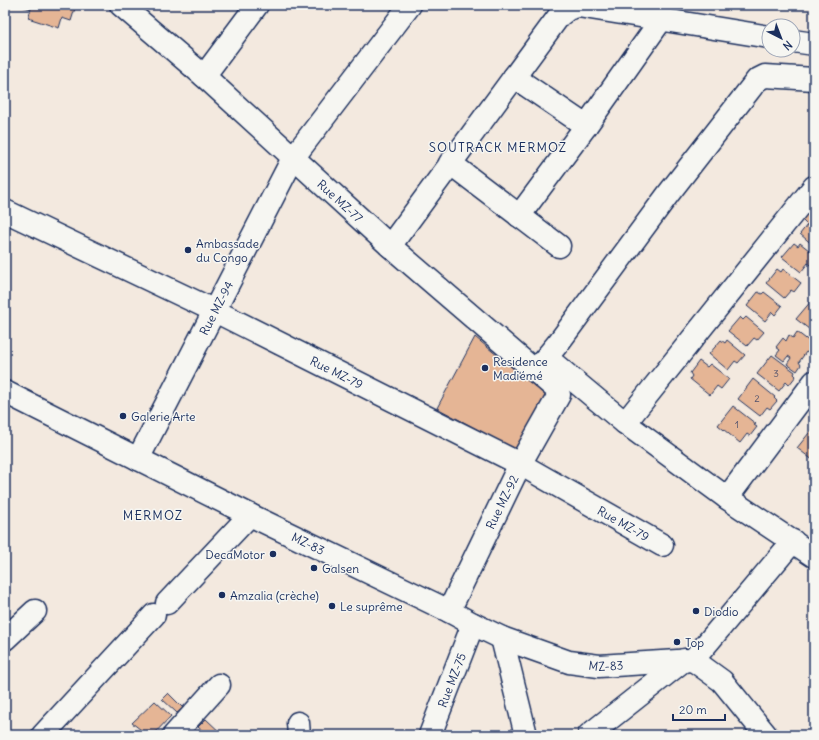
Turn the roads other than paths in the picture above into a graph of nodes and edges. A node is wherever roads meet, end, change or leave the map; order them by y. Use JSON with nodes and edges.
{"nodes":[{"id":1,"x":121,"y":5,"type":"edge"},
{"id":2,"x":257,"y":5,"type":"edge"},
{"id":3,"x":410,"y":5,"type":"edge"},
{"id":4,"x":661,"y":20,"type":"junction"},
{"id":5,"x":761,"y":36,"type":"edge"},
{"id":6,"x":801,"y":42,"type":"edge"},
{"id":7,"x":814,"y":44,"type":"edge"},
{"id":8,"x":204,"y":76,"type":"junction"},
{"id":9,"x":514,"y":77,"type":"junction"},
{"id":10,"x":814,"y":79,"type":"edge"},
{"id":11,"x":586,"y":126,"type":"junction"},
{"id":12,"x":294,"y":158,"type":"junction"},
{"id":13,"x":450,"y":163,"type":"junction"},
{"id":14,"x":814,"y":187,"type":"edge"},
{"id":15,"x":5,"y":211,"type":"edge"},
{"id":16,"x":519,"y":216,"type":"junction"},
{"id":17,"x":390,"y":246,"type":"junction"},
{"id":18,"x":559,"y":246,"type":"dead end"},
{"id":19,"x":215,"y":311,"type":"junction"},
{"id":20,"x":541,"y":365,"type":"junction"},
{"id":21,"x":814,"y":382,"type":"edge"},
{"id":22,"x":5,"y":392,"type":"edge"},
{"id":23,"x":559,"y":395,"type":"joint"},
{"id":24,"x":625,"y":423,"type":"junction"},
{"id":25,"x":138,"y":459,"type":"junction"},
{"id":26,"x":520,"y":464,"type":"junction"},
{"id":27,"x":727,"y":498,"type":"junction"},
{"id":28,"x":250,"y":515,"type":"junction"},
{"id":29,"x":793,"y":541,"type":"junction"},
{"id":30,"x":662,"y":545,"type":"dead end"},
{"id":31,"x":814,"y":556,"type":"edge"},
{"id":32,"x":35,"y":611,"type":"dead end"},
{"id":33,"x":449,"y":611,"type":"junction"},
{"id":34,"x":473,"y":624,"type":"junction"},
{"id":35,"x":502,"y":638,"type":"junction"},
{"id":36,"x":5,"y":640,"type":"edge"},
{"id":37,"x":688,"y":660,"type":"junction"},
{"id":38,"x":218,"y":685,"type":"dead end"},
{"id":39,"x":43,"y":735,"type":"edge"},
{"id":40,"x":174,"y":735,"type":"edge"},
{"id":41,"x":430,"y":735,"type":"edge"},
{"id":42,"x":526,"y":735,"type":"edge"},
{"id":43,"x":589,"y":735,"type":"edge"},
{"id":44,"x":766,"y":735,"type":"edge"}],
"edges":[{"from":1,"to":8,"type":"street","name":"Rue MZ-77"},
{"from":2,"to":8,"type":"street"},
{"from":3,"to":12,"type":"street","name":"Rue MZ-94"},
{"from":4,"to":5,"type":"street"},
{"from":4,"to":9,"type":"street"},
{"from":4,"to":11,"type":"street"},
{"from":6,"to":7,"type":"street"},
{"from":8,"to":12,"type":"street","name":"Rue MZ-77"},
{"from":9,"to":11,"type":"street"},
{"from":9,"to":13,"type":"street"},
{"from":10,"to":20,"type":"street"},
{"from":11,"to":16,"type":"street"},
{"from":12,"to":17,"type":"street","name":"Rue MZ-77"},
{"from":12,"to":19,"type":"street","name":"Rue MZ-94"},
{"from":13,"to":16,"type":"street"},
{"from":13,"to":17,"type":"street"},
{"from":14,"to":24,"type":"street"},
{"from":15,"to":19,"type":"street","name":"Rue MZ-79"},
{"from":16,"to":18,"type":"street"},
{"from":17,"to":20,"type":"street","name":"Rue MZ-77"},
{"from":19,"to":25,"type":"street","name":"Rue MZ-94"},
{"from":19,"to":26,"type":"street","name":"Rue MZ-79"},
{"from":20,"to":23,"type":"street","name":"Rue MZ-77"},
{"from":20,"to":24,"type":"street"},
{"from":21,"to":27,"type":"street"},
{"from":22,"to":25,"type":"street","name":"MZ-83"},
{"from":23,"to":26,"type":"street","name":"Rue MZ-92"},
{"from":24,"to":27,"type":"street"},
{"from":25,"to":28,"type":"street","name":"MZ-83"},
{"from":26,"to":30,"type":"street","name":"Rue MZ-79"},
{"from":26,"to":33,"type":"street","name":"Rue MZ-92"},
{"from":27,"to":29,"type":"street"},
{"from":28,"to":33,"type":"street","name":"MZ-83"},
{"from":28,"to":39,"type":"street"},
{"from":29,"to":31,"type":"street"},
{"from":29,"to":37,"type":"street"},
{"from":32,"to":36,"type":"street"},
{"from":33,"to":34,"type":"street","name":"MZ-83"},
{"from":34,"to":35,"type":"street","name":"MZ-83"},
{"from":34,"to":41,"type":"street","name":"Rue MZ-75"},
{"from":35,"to":37,"type":"street","name":"MZ-83"},
{"from":35,"to":42,"type":"street"},
{"from":37,"to":43,"type":"street"},
{"from":37,"to":44,"type":"street"},
{"from":38,"to":40,"type":"street"}]}
